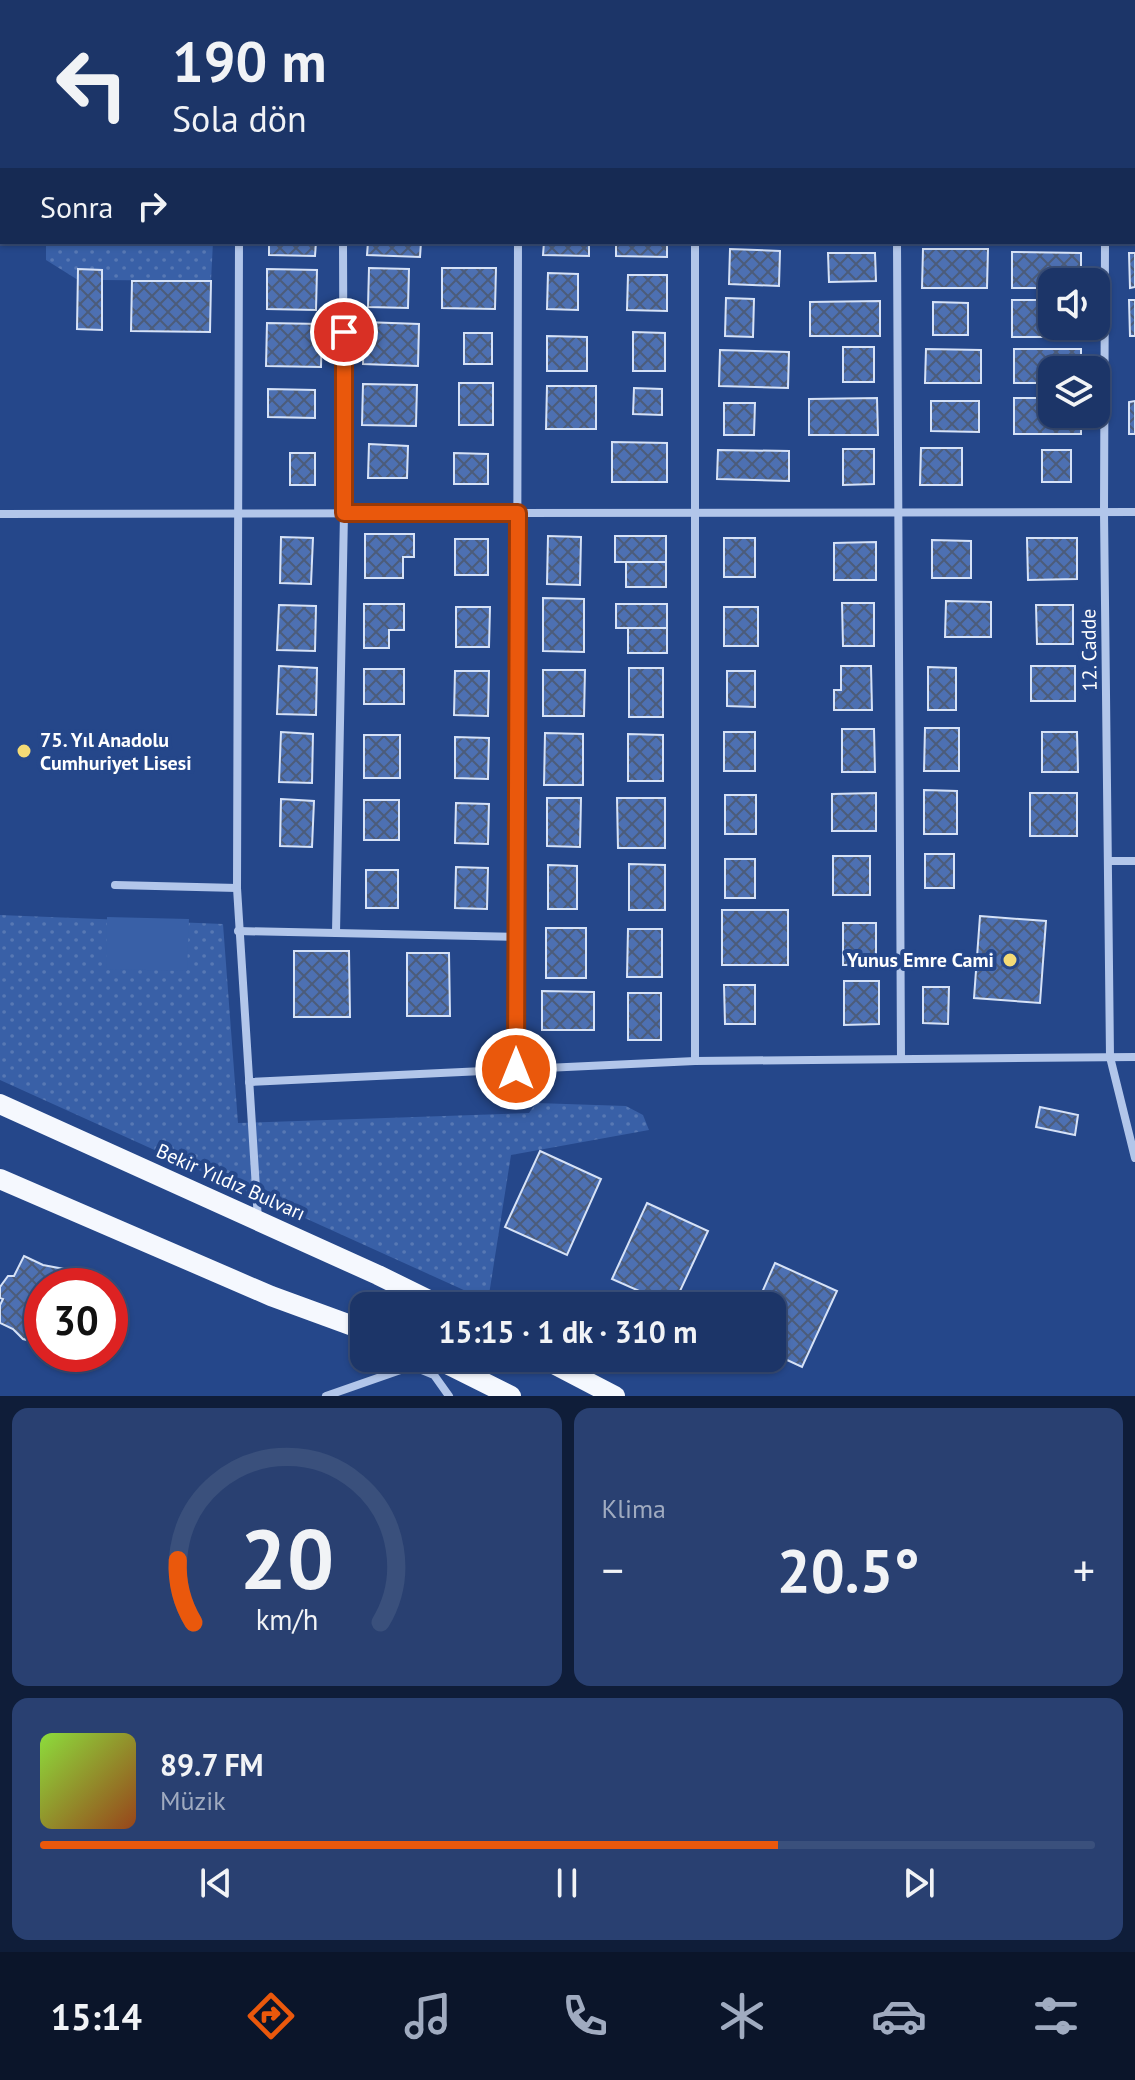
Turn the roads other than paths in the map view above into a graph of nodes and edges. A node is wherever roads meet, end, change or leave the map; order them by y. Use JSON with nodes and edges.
{"nodes":[{"id":1,"x":239,"y":244,"type":"edge"},
{"id":2,"x":343,"y":244,"type":"edge"},
{"id":3,"x":518,"y":244,"type":"edge"},
{"id":4,"x":695,"y":244,"type":"edge"},
{"id":5,"x":897,"y":244,"type":"edge"},
{"id":6,"x":1105,"y":244,"type":"edge"},
{"id":7,"x":695,"y":512,"type":"junction"},
{"id":8,"x":898,"y":512,"type":"junction"},
{"id":9,"x":1104,"y":512,"type":"junction"},
{"id":10,"x":1135,"y":512,"type":"edge"},
{"id":11,"x":236,"y":513,"type":"junction"},
{"id":12,"x":344,"y":513,"type":"junction"},
{"id":13,"x":518,"y":513,"type":"junction"},
{"id":14,"x":0,"y":514,"type":"edge"},
{"id":15,"x":1108,"y":861,"type":"junction"},
{"id":16,"x":1135,"y":861,"type":"edge"},
{"id":17,"x":115,"y":885,"type":"dead end"},
{"id":18,"x":237,"y":888,"type":"junction"},
{"id":19,"x":238,"y":931,"type":"junction"},
{"id":20,"x":336,"y":933,"type":"junction"},
{"id":21,"x":517,"y":937,"type":"junction"},
{"id":22,"x":1110,"y":1057,"type":"junction"},
{"id":23,"x":1135,"y":1057,"type":"edge"},
{"id":24,"x":901,"y":1059,"type":"junction"},
{"id":25,"x":695,"y":1061,"type":"junction"},
{"id":26,"x":516,"y":1069,"type":"junction"},
{"id":27,"x":249,"y":1082,"type":"junction"},
{"id":28,"x":0,"y":1104,"type":"edge"},
{"id":29,"x":1135,"y":1158,"type":"edge"},
{"id":30,"x":0,"y":1179,"type":"edge"},
{"id":31,"x":258,"y":1220,"type":"junction"},
{"id":32,"x":411,"y":1292,"type":"edge"},
{"id":33,"x":350,"y":1325,"type":"edge"},
{"id":34,"x":388,"y":1372,"type":"edge"},
{"id":35,"x":429,"y":1372,"type":"edge"},
{"id":36,"x":463,"y":1372,"type":"edge"},
{"id":37,"x":569,"y":1372,"type":"edge"},
{"id":38,"x":326,"y":1396,"type":"edge"},
{"id":39,"x":449,"y":1396,"type":"edge"},
{"id":40,"x":511,"y":1396,"type":"edge"},
{"id":41,"x":615,"y":1396,"type":"edge"}],
"edges":[{"from":1,"to":11,"type":"street"},
{"from":2,"to":12,"type":"street"},
{"from":3,"to":13,"type":"street"},
{"from":4,"to":7,"type":"street"},
{"from":5,"to":8,"type":"street"},
{"from":6,"to":9,"type":"street","name":"12. Cadde"},
{"from":7,"to":8,"type":"street"},
{"from":7,"to":13,"type":"street"},
{"from":7,"to":25,"type":"street"},
{"from":8,"to":9,"type":"street"},
{"from":8,"to":24,"type":"street"},
{"from":9,"to":10,"type":"street"},
{"from":9,"to":15,"type":"street","name":"12. Cadde"},
{"from":11,"to":12,"type":"street"},
{"from":11,"to":14,"type":"street"},
{"from":11,"to":18,"type":"street"},
{"from":12,"to":13,"type":"street"},
{"from":12,"to":20,"type":"street"},
{"from":13,"to":21,"type":"street"},
{"from":15,"to":16,"type":"street"},
{"from":15,"to":22,"type":"street","name":"12. Cadde"},
{"from":17,"to":18,"type":"street"},
{"from":18,"to":19,"type":"street"},
{"from":19,"to":20,"type":"street"},
{"from":19,"to":27,"type":"street"},
{"from":20,"to":21,"type":"street"},
{"from":21,"to":26,"type":"street"},
{"from":22,"to":23,"type":"street"},
{"from":22,"to":24,"type":"street"},
{"from":22,"to":29,"type":"street","name":"12. Cadde"},
{"from":24,"to":25,"type":"street"},
{"from":25,"to":26,"type":"street"},
{"from":26,"to":27,"type":"street"},
{"from":27,"to":31,"type":"street"},
{"from":28,"to":31,"type":"main road","name":"Bekir Yıldız Bulvarı"},
{"from":30,"to":33,"type":"main road"},
{"from":31,"to":32,"type":"main road","name":"Bekir Yıldız Bulvarı"},
{"from":34,"to":38,"type":"street"},
{"from":35,"to":39,"type":"street"},
{"from":36,"to":40,"type":"main road"},
{"from":37,"to":41,"type":"main road"}]}
